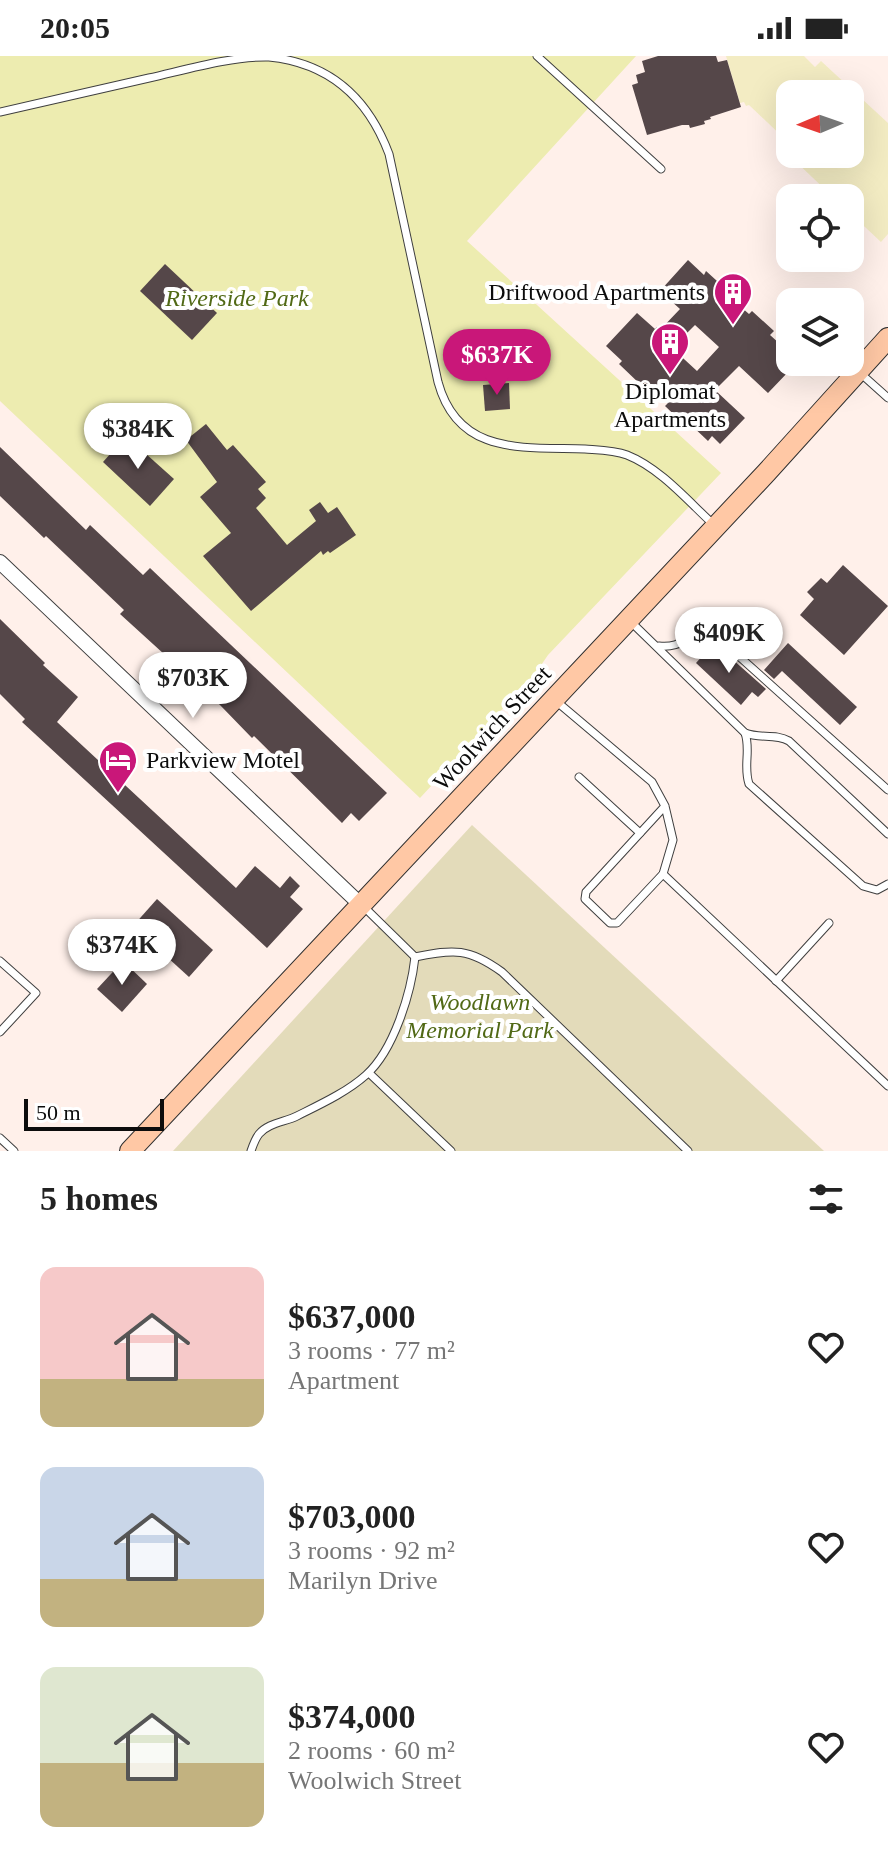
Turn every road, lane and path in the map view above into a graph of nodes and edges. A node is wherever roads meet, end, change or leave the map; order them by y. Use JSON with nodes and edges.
{"nodes":[{"id":1,"x":314,"y":56,"type":"edge"},
{"id":2,"x":537,"y":56,"type":"edge"},
{"id":3,"x":310,"y":65,"type":"junction"},
{"id":4,"x":0,"y":112,"type":"edge"},
{"id":5,"x":661,"y":169,"type":"dead end"},
{"id":6,"x":888,"y":338,"type":"edge"},
{"id":7,"x":864,"y":364,"type":"edge"},
{"id":8,"x":853,"y":376,"type":"edge"},
{"id":9,"x":864,"y":376,"type":"edge"},
{"id":10,"x":888,"y":398,"type":"edge"},
{"id":11,"x":715,"y":526,"type":"junction"},
{"id":12,"x":0,"y":562,"type":"edge"},
{"id":13,"x":628,"y":619,"type":"junction"},
{"id":14,"x":657,"y":646,"type":"junction"},
{"id":15,"x":554,"y":699,"type":"junction"},
{"id":16,"x":745,"y":733,"type":"junction"},
{"id":17,"x":579,"y":777,"type":"dead end"},
{"id":18,"x":888,"y":790,"type":"edge"},
{"id":19,"x":665,"y":806,"type":"junction"},
{"id":20,"x":640,"y":833,"type":"junction"},
{"id":21,"x":888,"y":834,"type":"edge"},
{"id":22,"x":663,"y":874,"type":"junction"},
{"id":23,"x":888,"y":884,"type":"edge"},
{"id":24,"x":360,"y":904,"type":"junction"},
{"id":25,"x":829,"y":923,"type":"dead end"},
{"id":26,"x":415,"y":957,"type":"junction"},
{"id":27,"x":0,"y":961,"type":"edge"},
{"id":28,"x":776,"y":981,"type":"junction"},
{"id":29,"x":0,"y":1032,"type":"edge"},
{"id":30,"x":369,"y":1073,"type":"junction"},
{"id":31,"x":888,"y":1086,"type":"edge"},
{"id":32,"x":0,"y":1138,"type":"edge"},
{"id":33,"x":14,"y":1151,"type":"edge"},
{"id":34,"x":130,"y":1151,"type":"edge"},
{"id":35,"x":251,"y":1151,"type":"edge"},
{"id":36,"x":451,"y":1151,"type":"edge"},
{"id":37,"x":688,"y":1151,"type":"edge"}],
"edges":[{"from":1,"to":3,"type":"lane"},
{"from":2,"to":5,"type":"lane"},
{"from":3,"to":4,"type":"lane"},
{"from":3,"to":11,"type":"lane"},
{"from":6,"to":7,"type":"main road","name":"Woolwich Street"},
{"from":8,"to":11,"type":"main road","name":"Woolwich Street"},
{"from":9,"to":10,"type":"lane"},
{"from":11,"to":13,"type":"main road","name":"Woolwich Street"},
{"from":12,"to":24,"type":"street"},
{"from":13,"to":14,"type":"lane"},
{"from":13,"to":15,"type":"main road","name":"Woolwich Street"},
{"from":14,"to":16,"type":"lane"},
{"from":14,"to":18,"type":"lane"},
{"from":15,"to":19,"type":"lane"},
{"from":15,"to":24,"type":"main road","name":"Woolwich Street"},
{"from":16,"to":21,"type":"lane"},
{"from":16,"to":23,"type":"lane"},
{"from":17,"to":20,"type":"lane"},
{"from":19,"to":20,"type":"lane"},
{"from":19,"to":22,"type":"lane"},
{"from":20,"to":22,"type":"lane"},
{"from":22,"to":28,"type":"lane"},
{"from":24,"to":26,"type":"lane"},
{"from":24,"to":34,"type":"main road","name":"Woolwich Street"},
{"from":25,"to":28,"type":"lane"},
{"from":26,"to":30,"type":"lane"},
{"from":26,"to":37,"type":"lane"},
{"from":27,"to":29,"type":"lane"},
{"from":28,"to":31,"type":"lane"},
{"from":30,"to":35,"type":"lane"},
{"from":30,"to":36,"type":"lane"},
{"from":32,"to":33,"type":"lane"}]}
